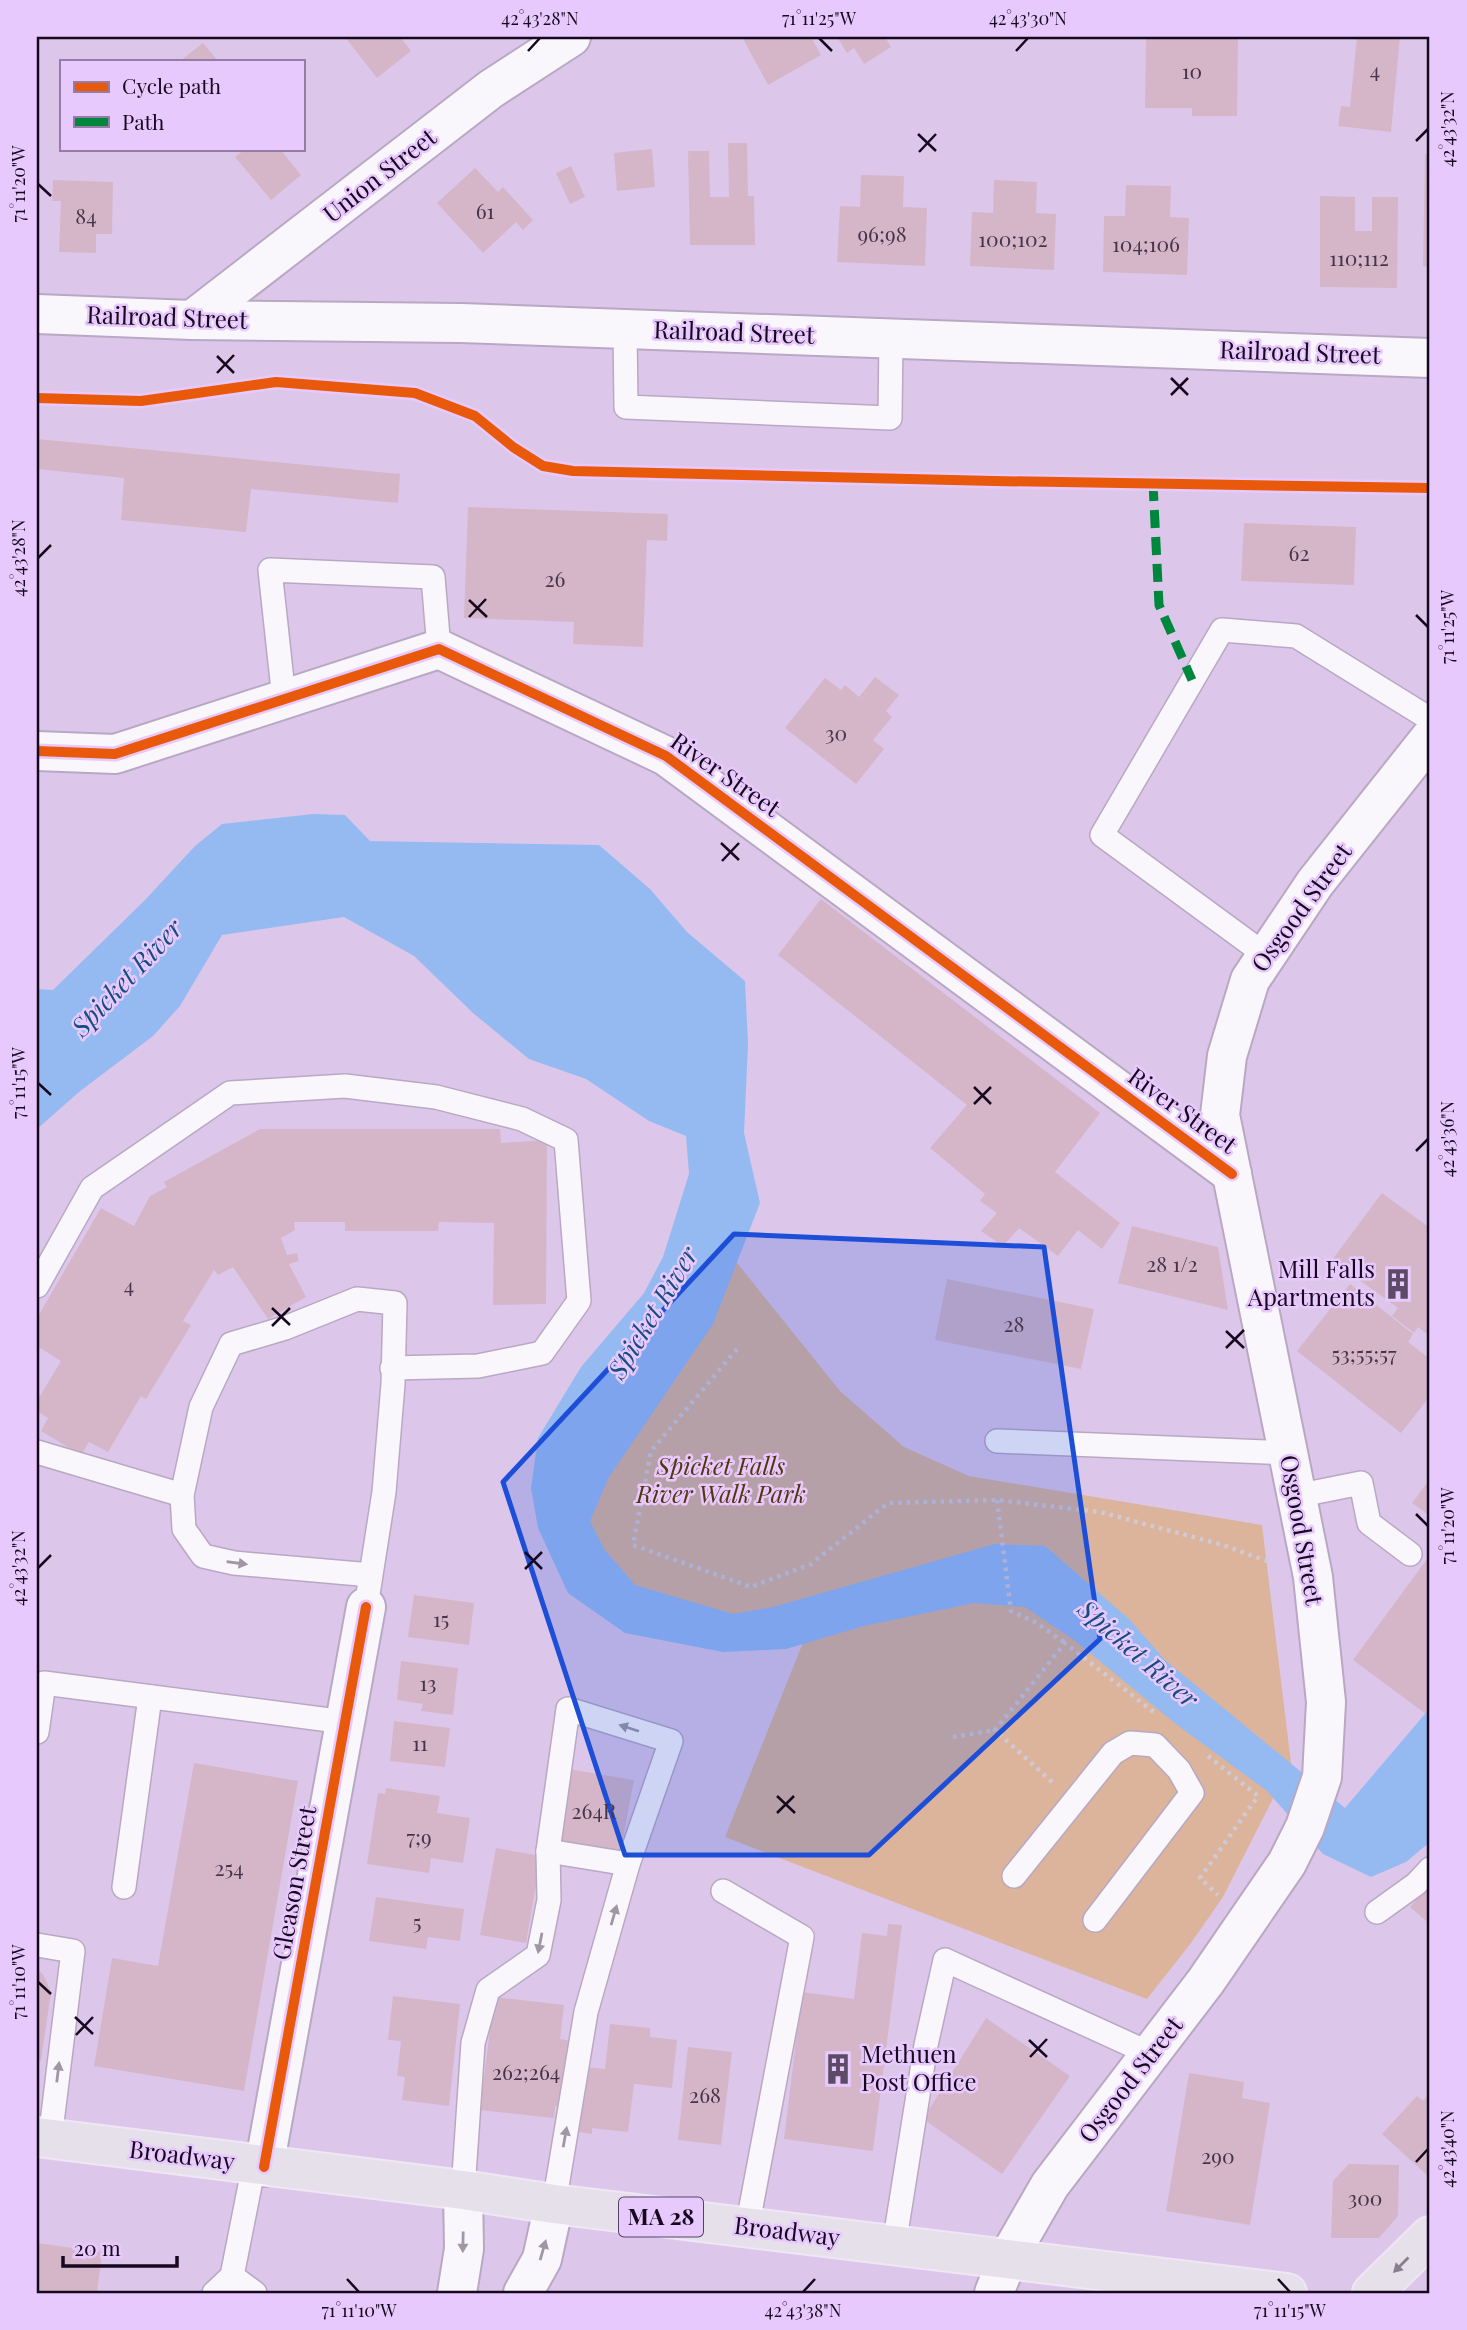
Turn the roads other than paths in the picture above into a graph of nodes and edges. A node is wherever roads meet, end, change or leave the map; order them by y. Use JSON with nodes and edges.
{"nodes":[{"id":1,"x":571,"y":37,"type":"edge"},
{"id":2,"x":37,"y":314,"type":"edge"},
{"id":3,"x":192,"y":320,"type":"junction"},
{"id":4,"x":625,"y":329,"type":"junction"},
{"id":5,"x":891,"y":339,"type":"junction"},
{"id":6,"x":1430,"y":358,"type":"edge"},
{"id":7,"x":439,"y":649,"type":"junction"},
{"id":8,"x":284,"y":699,"type":"junction"},
{"id":9,"x":1430,"y":719,"type":"edge"},
{"id":10,"x":1430,"y":738,"type":"edge"},
{"id":11,"x":37,"y":751,"type":"edge"},
{"id":12,"x":1267,"y":956,"type":"junction"},
{"id":13,"x":1232,"y":1174,"type":"junction"},
{"id":14,"x":37,"y":1286,"type":"edge"},
{"id":15,"x":392,"y":1367,"type":"junction"},
{"id":16,"x":997,"y":1441,"type":"dead end"},
{"id":17,"x":37,"y":1452,"type":"edge"},
{"id":18,"x":1288,"y":1453,"type":"junction"},
{"id":19,"x":182,"y":1495,"type":"junction"},
{"id":20,"x":1296,"y":1496,"type":"junction"},
{"id":21,"x":1410,"y":1554,"type":"dead end"},
{"id":22,"x":369,"y":1591,"type":"junction"},
{"id":23,"x":150,"y":1697,"type":"junction"},
{"id":24,"x":345,"y":1722,"type":"junction"},
{"id":25,"x":37,"y":1732,"type":"edge"},
{"id":26,"x":548,"y":1851,"type":"junction"},
{"id":27,"x":628,"y":1864,"type":"junction"},
{"id":28,"x":1430,"y":1868,"type":"edge"},
{"id":29,"x":1014,"y":1876,"type":"dead end"},
{"id":30,"x":124,"y":1887,"type":"dead end"},
{"id":31,"x":723,"y":1891,"type":"dead end"},
{"id":32,"x":1377,"y":1912,"type":"dead end"},
{"id":33,"x":1095,"y":1920,"type":"dead end"},
{"id":34,"x":37,"y":1945,"type":"edge"},
{"id":35,"x":1151,"y":2054,"type":"junction"},
{"id":36,"x":43,"y":2138,"type":"edge"},
{"id":37,"x":259,"y":2166,"type":"junction"},
{"id":38,"x":463,"y":2190,"type":"junction"},
{"id":39,"x":554,"y":2204,"type":"junction"},
{"id":40,"x":747,"y":2228,"type":"junction"},
{"id":41,"x":1430,"y":2236,"type":"edge"},
{"id":42,"x":894,"y":2245,"type":"junction"},
{"id":43,"x":1008,"y":2258,"type":"junction"},
{"id":44,"x":232,"y":2276,"type":"junction"},
{"id":45,"x":1234,"y":2290,"type":"edge"},
{"id":46,"x":214,"y":2293,"type":"edge"},
{"id":47,"x":255,"y":2293,"type":"edge"},
{"id":48,"x":457,"y":2293,"type":"edge"},
{"id":49,"x":523,"y":2293,"type":"edge"},
{"id":50,"x":994,"y":2293,"type":"edge"},
{"id":51,"x":1287,"y":2293,"type":"edge"},
{"id":52,"x":1373,"y":2293,"type":"edge"}],
"edges":[{"from":1,"to":3,"type":"main road","name":"Union Street"},
{"from":2,"to":3,"type":"main road","name":"Railroad Street"},
{"from":3,"to":4,"type":"main road","name":"Railroad Street"},
{"from":4,"to":5,"type":"main road","name":"Railroad Street"},
{"from":4,"to":5,"type":"lane"},
{"from":5,"to":6,"type":"main road","name":"Railroad Street"},
{"from":7,"to":8,"type":"main road"},
{"from":7,"to":8,"type":"lane"},
{"from":7,"to":13,"type":"main road","name":"River Street"},
{"from":8,"to":11,"type":"main road"},
{"from":9,"to":12,"type":"lane"},
{"from":10,"to":12,"type":"main road","name":"Osgood Street"},
{"from":12,"to":13,"type":"main road","name":"Osgood Street"},
{"from":13,"to":18,"type":"main road","name":"Osgood Street"},
{"from":14,"to":15,"type":"lane"},
{"from":15,"to":19,"type":"lane"},
{"from":15,"to":22,"type":"lane"},
{"from":16,"to":18,"type":"lane"},
{"from":17,"to":19,"type":"lane"},
{"from":18,"to":20,"type":"main road","name":"Osgood Street"},
{"from":19,"to":22,"type":"lane","one_way":true},
{"from":20,"to":21,"type":"lane"},
{"from":20,"to":35,"type":"main road","name":"Osgood Street"},
{"from":22,"to":24,"type":"main road","name":"Gleason Street"},
{"from":23,"to":24,"type":"lane"},
{"from":23,"to":25,"type":"lane"},
{"from":23,"to":30,"type":"lane"},
{"from":24,"to":37,"type":"main road","name":"Gleason Street"},
{"from":26,"to":27,"type":"lane"},
{"from":27,"to":26,"type":"lane","one_way":true},
{"from":26,"to":38,"type":"lane","one_way":true},
{"from":39,"to":27,"type":"lane","one_way":true},
{"from":28,"to":32,"type":"lane"},
{"from":29,"to":33,"type":"lane"},
{"from":31,"to":40,"type":"lane"},
{"from":36,"to":34,"type":"lane","one_way":true},
{"from":35,"to":42,"type":"lane"},
{"from":35,"to":43,"type":"main road","name":"Osgood Street"},
{"from":36,"to":37,"type":"main road","name":"Broadway","number":"MA 28"},
{"from":37,"to":38,"type":"main road","name":"Broadway","number":"MA 28"},
{"from":37,"to":44,"type":"lane"},
{"from":38,"to":39,"type":"main road","name":"Broadway","number":"MA 28"},
{"from":38,"to":48,"type":"main road","one_way":true},
{"from":39,"to":40,"type":"main road","name":"Broadway","number":"MA 28"},
{"from":49,"to":39,"type":"main road","one_way":true},
{"from":40,"to":42,"type":"main road","name":"Broadway","number":"MA 28"},
{"from":41,"to":52,"type":"main road","one_way":true},
{"from":42,"to":43,"type":"main road","name":"Broadway","number":"MA 28"},
{"from":43,"to":45,"type":"main road","name":"Broadway","number":"MA 28"},
{"from":43,"to":50,"type":"main road","name":"Osgood Street"},
{"from":44,"to":46,"type":"lane"},
{"from":44,"to":47,"type":"lane"},
{"from":45,"to":51,"type":"main road","name":"Broadway","number":"MA 28"}]}
